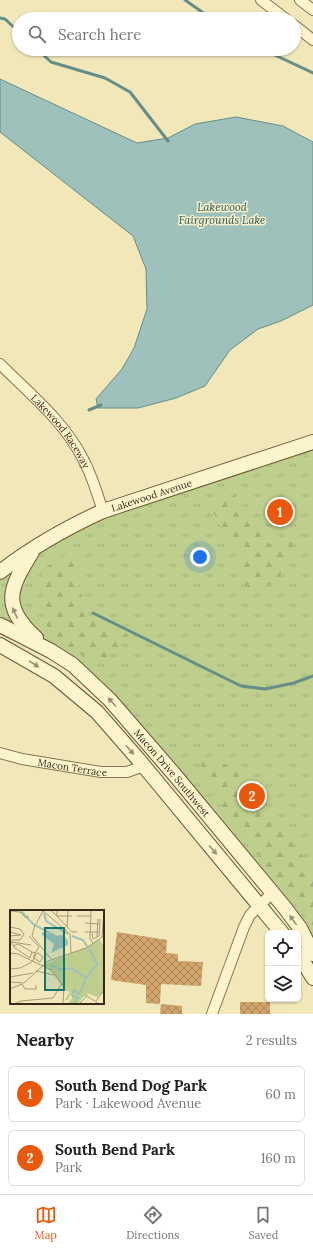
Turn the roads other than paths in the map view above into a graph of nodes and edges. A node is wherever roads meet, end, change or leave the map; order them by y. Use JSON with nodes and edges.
{"nodes":[{"id":1,"x":261,"y":0,"type":"edge"},
{"id":2,"x":300,"y":0,"type":"edge"},
{"id":3,"x":313,"y":10,"type":"edge"},
{"id":4,"x":277,"y":12,"type":"edge"},
{"id":5,"x":301,"y":31,"type":"edge"},
{"id":6,"x":313,"y":40,"type":"edge"},
{"id":7,"x":0,"y":364,"type":"edge"},
{"id":8,"x":313,"y":442,"type":"edge"},
{"id":9,"x":103,"y":511,"type":"junction"},
{"id":10,"x":34,"y":548,"type":"junction"},
{"id":11,"x":0,"y":572,"type":"edge"},
{"id":12,"x":0,"y":625,"type":"edge"},
{"id":13,"x":0,"y":644,"type":"edge"},
{"id":14,"x":51,"y":651,"type":"junction"},
{"id":15,"x":0,"y":753,"type":"edge"},
{"id":16,"x":144,"y":766,"type":"junction"},
{"id":17,"x":272,"y":893,"type":"junction"},
{"id":18,"x":260,"y":906,"type":"junction"},
{"id":19,"x":280,"y":930,"type":"edge"},
{"id":20,"x":313,"y":954,"type":"edge"},
{"id":21,"x":301,"y":958,"type":"edge"},
{"id":22,"x":313,"y":978,"type":"edge"},
{"id":23,"x":212,"y":1014,"type":"edge"}],
"edges":[{"from":1,"to":4,"type":"street"},
{"from":2,"to":3,"type":"street"},
{"from":5,"to":6,"type":"street"},
{"from":7,"to":9,"type":"street","name":"Lakewood Raceway"},
{"from":8,"to":9,"type":"street","name":"Lakewood Avenue"},
{"from":9,"to":10,"type":"street","name":"Lakewood Avenue"},
{"from":10,"to":11,"type":"street","name":"Lakewood Avenue"},
{"from":14,"to":10,"type":"street","one_way":true},
{"from":12,"to":14,"type":"street","name":"Macon Drive Southwest"},
{"from":13,"to":16,"type":"street","name":"Macon Drive Southwest","one_way":true},
{"from":17,"to":14,"type":"street","name":"Macon Drive Southwest","one_way":true},
{"from":15,"to":16,"type":"street","name":"Macon Terrace"},
{"from":16,"to":18,"type":"street","name":"Macon Drive Southwest","one_way":true},
{"from":17,"to":18,"type":"street"},
{"from":20,"to":17,"type":"street","name":"Macon Drive Southwest","one_way":true},
{"from":18,"to":19,"type":"street","name":"Macon Drive Southwest"},
{"from":18,"to":23,"type":"street"},
{"from":21,"to":22,"type":"street"}]}
